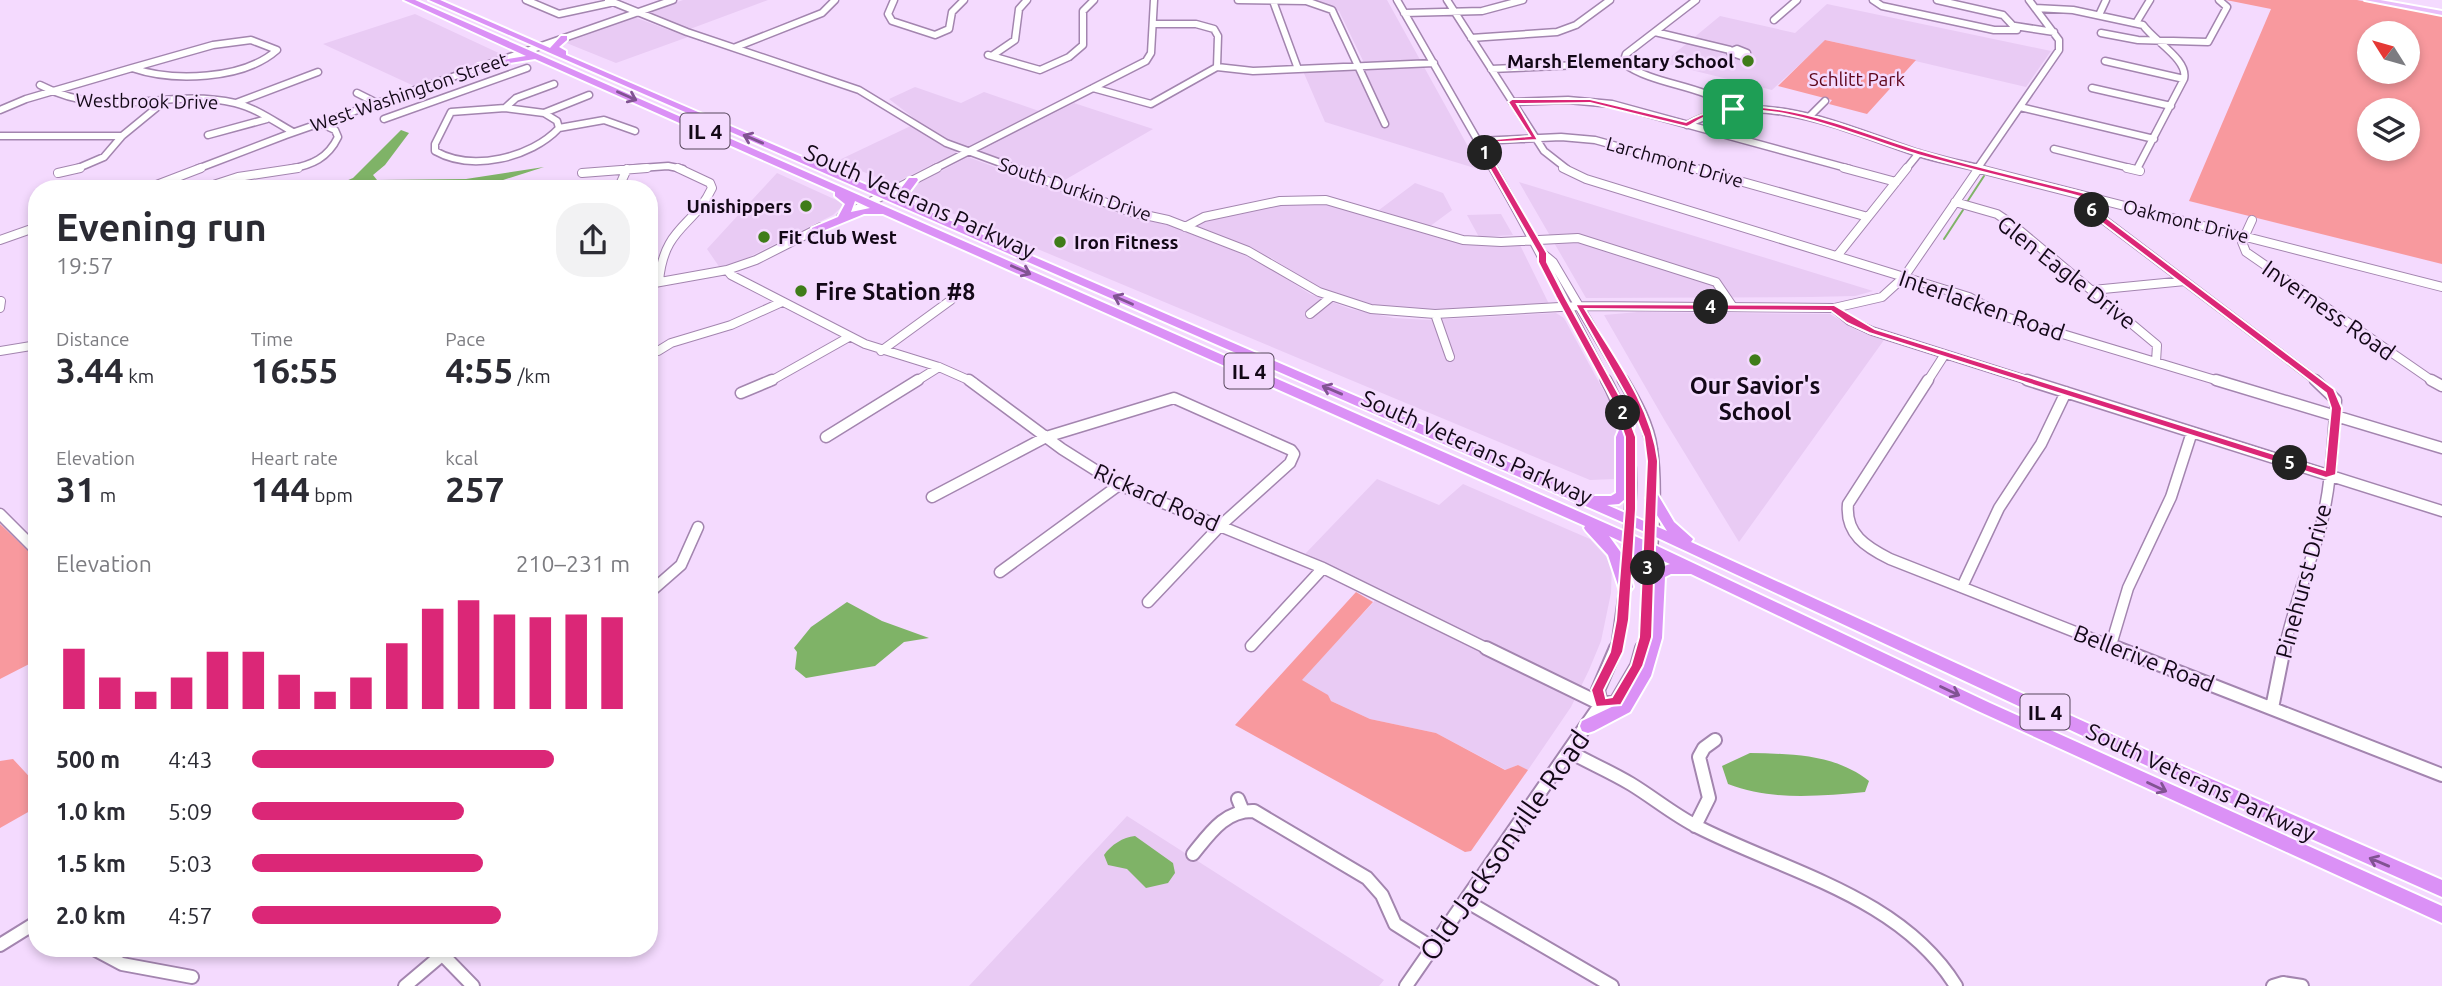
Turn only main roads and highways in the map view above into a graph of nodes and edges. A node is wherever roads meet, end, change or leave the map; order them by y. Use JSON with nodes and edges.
{"nodes":[{"id":1,"x":408,"y":0,"type":"edge"},
{"id":2,"x":433,"y":0,"type":"edge"},
{"id":3,"x":2368,"y":0,"type":"edge"},
{"id":4,"x":2442,"y":13,"type":"edge"},
{"id":5,"x":457,"y":22,"type":"junction"},
{"id":6,"x":480,"y":32,"type":"junction"},
{"id":7,"x":522,"y":39,"type":"junction"},
{"id":8,"x":540,"y":46,"type":"junction"},
{"id":9,"x":525,"y":51,"type":"junction"},
{"id":10,"x":542,"y":59,"type":"junction"},
{"id":11,"x":496,"y":61,"type":"road end"},
{"id":12,"x":481,"y":66,"type":"road end"},
{"id":13,"x":592,"y":69,"type":"junction"},
{"id":14,"x":628,"y":85,"type":"junction"},
{"id":15,"x":762,"y":156,"type":"junction"},
{"id":16,"x":799,"y":172,"type":"junction"},
{"id":17,"x":863,"y":187,"type":"junction"},
{"id":18,"x":883,"y":195,"type":"junction"},
{"id":19,"x":869,"y":203,"type":"junction"},
{"id":20,"x":889,"y":212,"type":"junction"},
{"id":21,"x":843,"y":216,"type":"road end"},
{"id":22,"x":816,"y":230,"type":"road end"},
{"id":23,"x":965,"y":231,"type":"junction"},
{"id":24,"x":1009,"y":250,"type":"junction"},
{"id":25,"x":1310,"y":398,"type":"junction"},
{"id":26,"x":1336,"y":410,"type":"junction"},
{"id":27,"x":1627,"y":425,"type":"road end"},
{"id":28,"x":1574,"y":495,"type":"junction"},
{"id":29,"x":1630,"y":520,"type":"junction"},
{"id":30,"x":1649,"y":548,"type":"junction"},
{"id":31,"x":1628,"y":558,"type":"road end"},
{"id":32,"x":1712,"y":578,"type":"junction"},
{"id":33,"x":1625,"y":587,"type":"road end"},
{"id":34,"x":1990,"y":687,"type":"junction"},
{"id":35,"x":2008,"y":695,"type":"junction"},
{"id":36,"x":1588,"y":726,"type":"road end"},
{"id":37,"x":2442,"y":889,"type":"edge"},
{"id":38,"x":2442,"y":915,"type":"edge"}],
"edges":[{"from":1,"to":5,"type":"highway","number":"IL 4"},
{"from":2,"to":7,"type":"highway","number":"IL 4"},
{"from":3,"to":4,"type":"main road"},
{"from":5,"to":6,"type":"highway","number":"IL 4"},
{"from":5,"to":8,"type":"highway"},
{"from":6,"to":9,"type":"highway","number":"IL 4"},
{"from":6,"to":11,"type":"highway"},
{"from":7,"to":8,"type":"highway","number":"IL 4"},
{"from":7,"to":13,"type":"highway"},
{"from":8,"to":13,"type":"highway","name":"South Veterans Parkway","number":"IL 4"},
{"from":9,"to":10,"type":"highway","name":"South Veterans Parkway","number":"IL 4"},
{"from":9,"to":14,"type":"highway"},
{"from":10,"to":12,"type":"highway"},
{"from":10,"to":15,"type":"highway","name":"South Veterans Parkway","number":"IL 4","one_way":true},
{"from":13,"to":14,"type":"highway","name":"South Veterans Parkway","number":"IL 4"},
{"from":17,"to":14,"type":"highway","name":"South Veterans Parkway","number":"IL 4","one_way":true},
{"from":15,"to":16,"type":"highway","name":"South Veterans Parkway","number":"IL 4"},
{"from":15,"to":18,"type":"highway"},
{"from":16,"to":19,"type":"highway","name":"South Veterans Parkway","number":"IL 4"},
{"from":16,"to":21,"type":"highway"},
{"from":17,"to":18,"type":"highway","name":"South Veterans Parkway","number":"IL 4"},
{"from":17,"to":23,"type":"highway"},
{"from":18,"to":23,"type":"highway","name":"South Veterans Parkway","number":"IL 4"},
{"from":19,"to":20,"type":"highway","name":"South Veterans Parkway","number":"IL 4"},
{"from":19,"to":24,"type":"highway"},
{"from":20,"to":22,"type":"highway"},
{"from":20,"to":25,"type":"highway","name":"South Veterans Parkway","number":"IL 4","one_way":true},
{"from":23,"to":24,"type":"highway","name":"South Veterans Parkway","number":"IL 4"},
{"from":28,"to":24,"type":"highway","name":"South Veterans Parkway","number":"IL 4","one_way":true},
{"from":25,"to":26,"type":"highway","name":"South Veterans Parkway","number":"IL 4"},
{"from":25,"to":29,"type":"highway"},
{"from":26,"to":30,"type":"highway","name":"South Veterans Parkway","number":"IL 4"},
{"from":26,"to":33,"type":"highway"},
{"from":27,"to":28,"type":"highway"},
{"from":28,"to":29,"type":"highway","name":"South Veterans Parkway","number":"IL 4"},
{"from":29,"to":34,"type":"highway","name":"South Veterans Parkway","number":"IL 4"},
{"from":29,"to":35,"type":"highway"},
{"from":30,"to":31,"type":"highway"},
{"from":30,"to":32,"type":"highway","name":"South Veterans Parkway","number":"IL 4"},
{"from":30,"to":34,"type":"highway"},
{"from":32,"to":36,"type":"highway"},
{"from":32,"to":38,"type":"highway","name":"South Veterans Parkway","number":"IL 4","one_way":true},
{"from":34,"to":35,"type":"highway","name":"South Veterans Parkway","number":"IL 4"},
{"from":37,"to":35,"type":"highway","name":"South Veterans Parkway","number":"IL 4","one_way":true}]}
